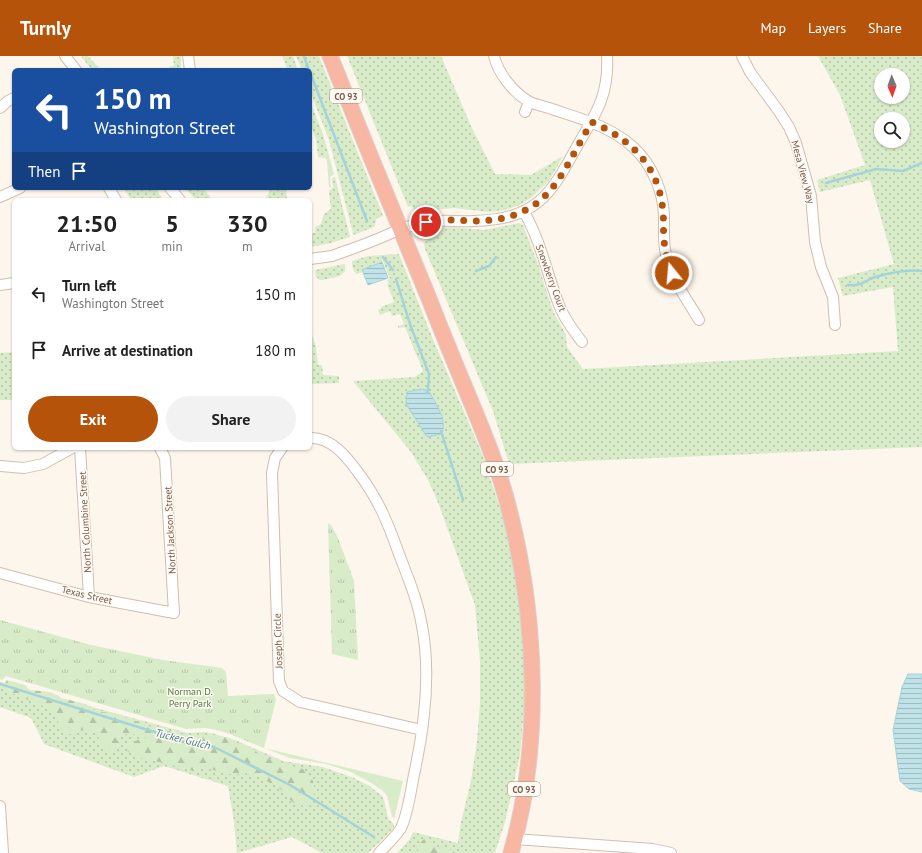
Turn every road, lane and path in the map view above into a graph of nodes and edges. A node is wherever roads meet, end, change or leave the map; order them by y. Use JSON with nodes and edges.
{"nodes":[{"id":1,"x":65,"y":56,"type":"edge"},
{"id":2,"x":188,"y":56,"type":"edge"},
{"id":3,"x":330,"y":56,"type":"edge"},
{"id":4,"x":494,"y":56,"type":"edge"},
{"id":5,"x":607,"y":56,"type":"edge"},
{"id":6,"x":742,"y":56,"type":"edge"},
{"id":7,"x":74,"y":68,"type":"edge"},
{"id":8,"x":190,"y":68,"type":"edge"},
{"id":9,"x":12,"y":99,"type":"edge"},
{"id":10,"x":529,"y":102,"type":"junction"},
{"id":11,"x":0,"y":108,"type":"edge"},
{"id":12,"x":525,"y":112,"type":"dead end"},
{"id":13,"x":592,"y":122,"type":"junction"},
{"id":14,"x":16,"y":190,"type":"edge"},
{"id":15,"x":172,"y":190,"type":"edge"},
{"id":16,"x":0,"y":198,"type":"edge"},
{"id":17,"x":178,"y":198,"type":"edge"},
{"id":18,"x":524,"y":212,"type":"junction"},
{"id":19,"x":401,"y":230,"type":"junction"},
{"id":20,"x":312,"y":259,"type":"edge"},
{"id":21,"x":12,"y":283,"type":"edge"},
{"id":22,"x":0,"y":285,"type":"edge"},
{"id":23,"x":699,"y":320,"type":"dead end"},
{"id":24,"x":835,"y":325,"type":"dead end"},
{"id":25,"x":582,"y":342,"type":"dead end"},
{"id":26,"x":312,"y":438,"type":"edge"},
{"id":27,"x":68,"y":450,"type":"edge"},
{"id":28,"x":80,"y":450,"type":"edge"},
{"id":29,"x":161,"y":450,"type":"edge"},
{"id":30,"x":280,"y":450,"type":"edge"},
{"id":31,"x":0,"y":466,"type":"edge"},
{"id":32,"x":0,"y":573,"type":"edge"},
{"id":33,"x":89,"y":597,"type":"junction"},
{"id":34,"x":174,"y":613,"type":"joint"},
{"id":35,"x":422,"y":730,"type":"junction"},
{"id":36,"x":0,"y":806,"type":"edge"},
{"id":37,"x":513,"y":846,"type":"edge"},
{"id":38,"x":3,"y":853,"type":"edge"},
{"id":39,"x":379,"y":853,"type":"edge"},
{"id":40,"x":671,"y":853,"type":"edge"}],
"edges":[{"from":1,"to":7,"type":"street"},
{"from":2,"to":8,"type":"street"},
{"from":3,"to":19,"type":"highway","number":"CO 93"},
{"from":4,"to":10,"type":"street"},
{"from":5,"to":13,"type":"street"},
{"from":6,"to":24,"type":"street","name":"Mesa View Way"},
{"from":9,"to":11,"type":"street"},
{"from":10,"to":12,"type":"street"},
{"from":10,"to":13,"type":"street"},
{"from":13,"to":18,"type":"street"},
{"from":13,"to":23,"type":"street"},
{"from":14,"to":16,"type":"street"},
{"from":15,"to":17,"type":"street"},
{"from":18,"to":19,"type":"street"},
{"from":18,"to":25,"type":"street","name":"Snowberry Court"},
{"from":19,"to":20,"type":"street"},
{"from":19,"to":37,"type":"highway","number":"CO 93"},
{"from":21,"to":22,"type":"street"},
{"from":26,"to":35,"type":"street"},
{"from":27,"to":31,"type":"street"},
{"from":28,"to":33,"type":"street","name":"North Columbine Street"},
{"from":29,"to":34,"type":"street","name":"North Jackson Street"},
{"from":30,"to":35,"type":"street","name":"Joseph Circle"},
{"from":32,"to":33,"type":"street","name":"Texas Street"},
{"from":33,"to":34,"type":"street","name":"Texas Street"},
{"from":35,"to":39,"type":"street"},
{"from":36,"to":38,"type":"street"},
{"from":37,"to":40,"type":"street"}]}
